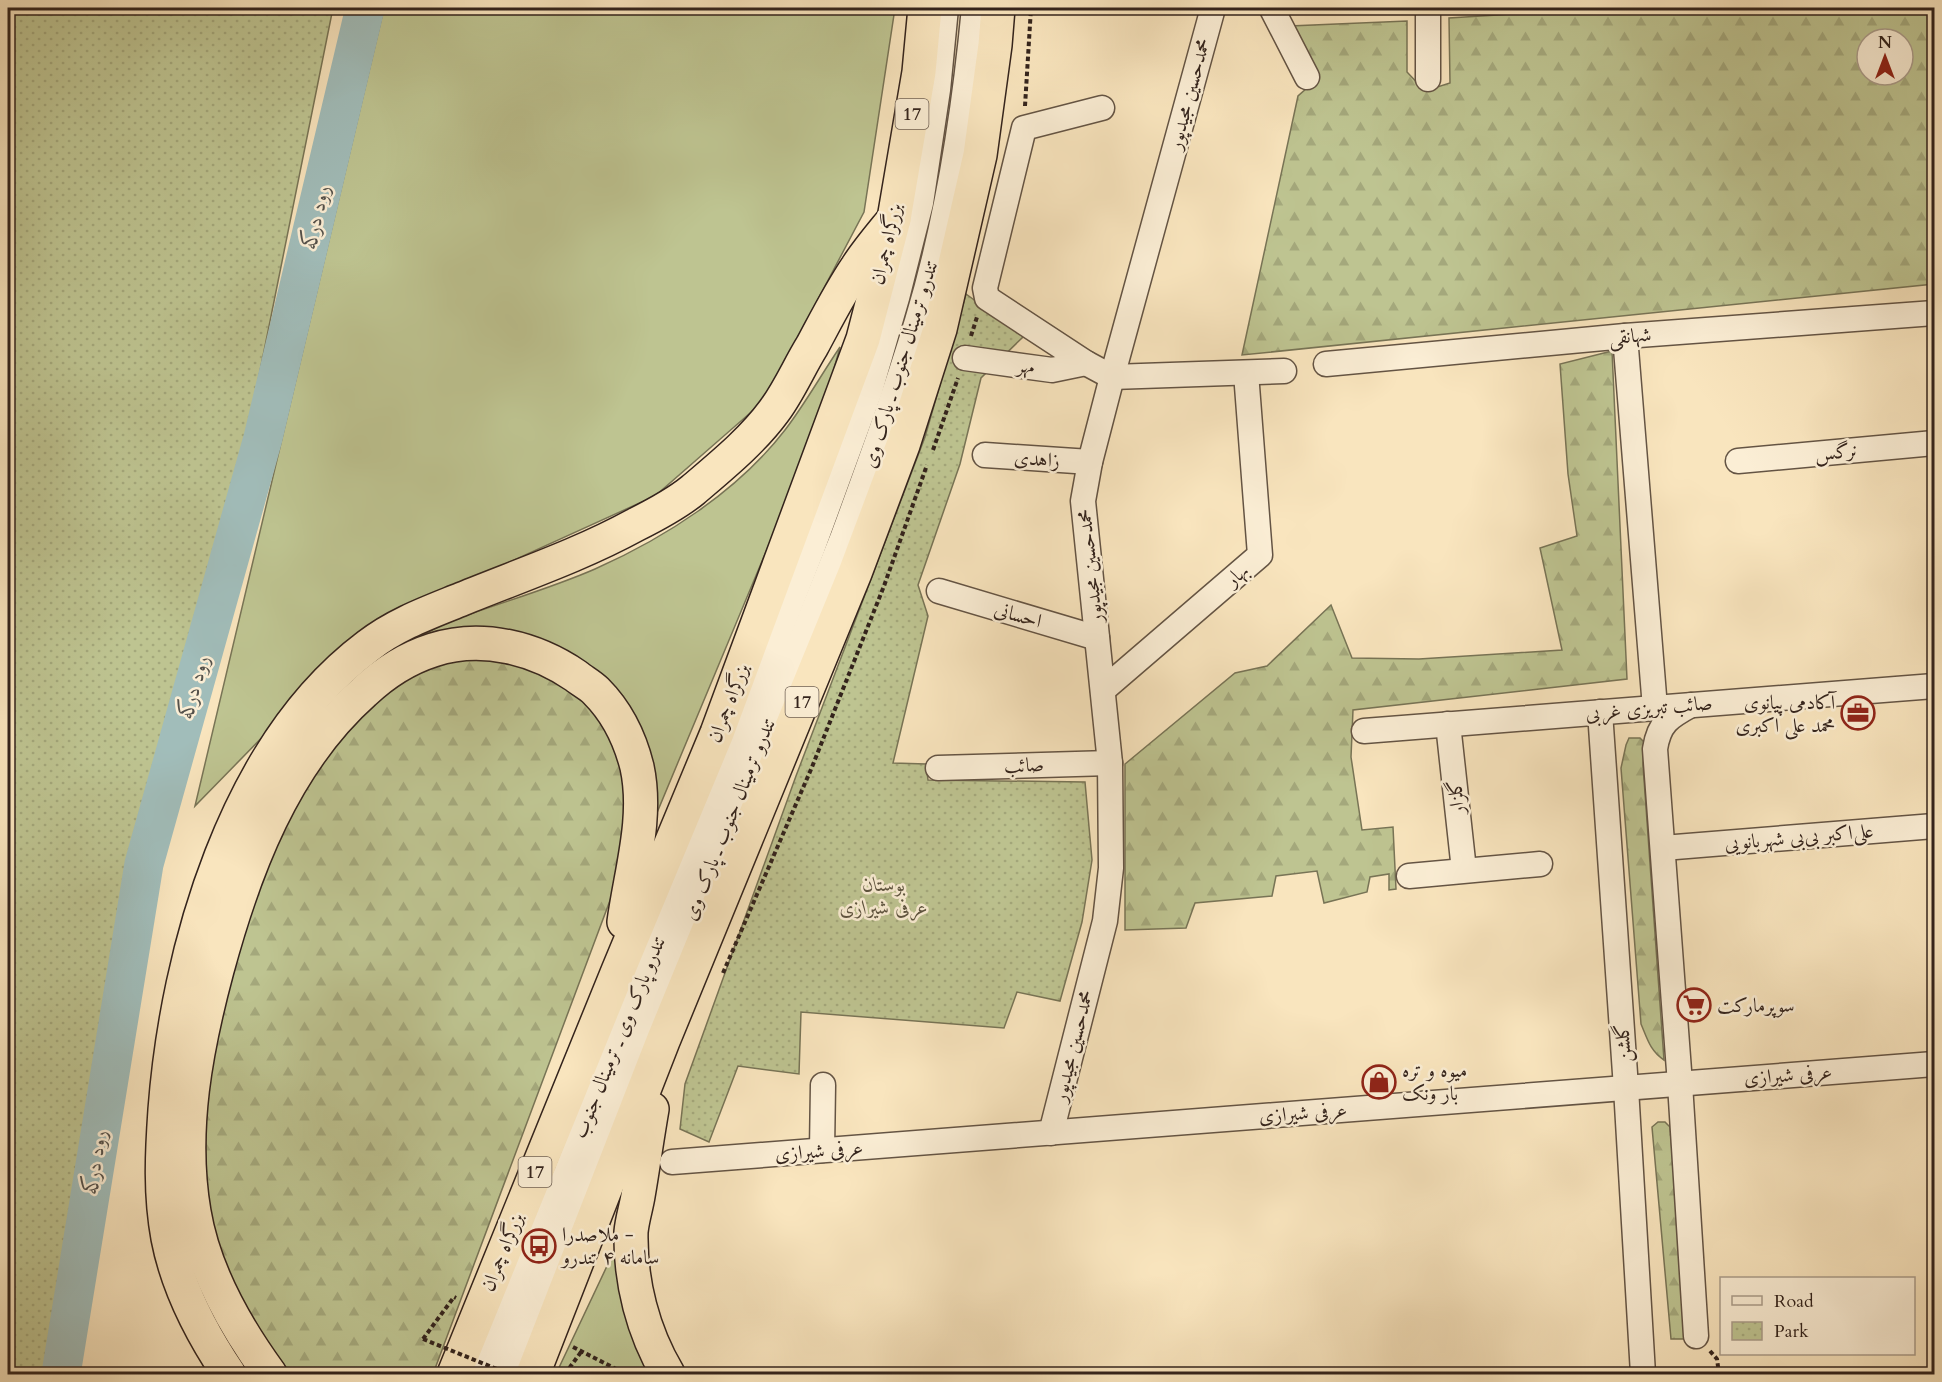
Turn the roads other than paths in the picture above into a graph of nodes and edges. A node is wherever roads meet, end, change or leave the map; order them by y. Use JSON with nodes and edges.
{"nodes":[{"id":1,"x":926,"y":8,"type":"edge"},
{"id":2,"x":946,"y":8,"type":"edge"},
{"id":3,"x":974,"y":8,"type":"edge"},
{"id":4,"x":998,"y":8,"type":"edge"},
{"id":5,"x":1213,"y":8,"type":"edge"},
{"id":6,"x":1276,"y":8,"type":"edge"},
{"id":7,"x":1428,"y":8,"type":"edge"},
{"id":8,"x":1307,"y":78,"type":"dead end"},
{"id":9,"x":1428,"y":79,"type":"dead end"},
{"id":10,"x":1102,"y":108,"type":"dead end"},
{"id":11,"x":894,"y":219,"type":"junction"},
{"id":12,"x":1935,"y":313,"type":"edge"},
{"id":13,"x":1625,"y":336,"type":"junction"},
{"id":14,"x":965,"y":358,"type":"road end"},
{"id":15,"x":1086,"y":363,"type":"junction"},
{"id":16,"x":1326,"y":364,"type":"dead end"},
{"id":17,"x":1284,"y":371,"type":"dead end"},
{"id":18,"x":1246,"y":373,"type":"junction"},
{"id":19,"x":1112,"y":377,"type":"junction"},
{"id":20,"x":1935,"y":443,"type":"edge"},
{"id":21,"x":985,"y":455,"type":"dead end"},
{"id":22,"x":1738,"y":460,"type":"dead end"},
{"id":23,"x":1090,"y":462,"type":"junction"},
{"id":24,"x":939,"y":591,"type":"dead end"},
{"id":25,"x":1097,"y":638,"type":"junction"},
{"id":26,"x":1935,"y":686,"type":"edge"},
{"id":27,"x":1103,"y":690,"type":"junction"},
{"id":28,"x":1691,"y":705,"type":"junction"},
{"id":29,"x":1654,"y":708,"type":"junction"},
{"id":30,"x":1600,"y":712,"type":"junction"},
{"id":31,"x":1448,"y":724,"type":"junction"},
{"id":32,"x":1364,"y":731,"type":"dead end"},
{"id":33,"x":1110,"y":763,"type":"junction"},
{"id":34,"x":938,"y":768,"type":"dead end"},
{"id":35,"x":1935,"y":826,"type":"edge"},
{"id":36,"x":1663,"y":848,"type":"junction"},
{"id":37,"x":1539,"y":864,"type":"dead end"},
{"id":38,"x":1464,"y":870,"type":"junction"},
{"id":39,"x":1409,"y":876,"type":"dead end"},
{"id":40,"x":618,"y":971,"type":"junction"},
{"id":41,"x":663,"y":1041,"type":"junction"},
{"id":42,"x":1935,"y":1064,"type":"edge"},
{"id":43,"x":1680,"y":1084,"type":"junction"},
{"id":44,"x":823,"y":1085,"type":"dead end"},
{"id":45,"x":1626,"y":1088,"type":"junction"},
{"id":46,"x":1051,"y":1133,"type":"junction"},
{"id":47,"x":822,"y":1150,"type":"junction"},
{"id":48,"x":672,"y":1162,"type":"dead end"},
{"id":49,"x":1696,"y":1336,"type":"dead end"},
{"id":50,"x":229,"y":1374,"type":"edge"},
{"id":51,"x":270,"y":1374,"type":"edge"},
{"id":52,"x":454,"y":1374,"type":"edge"},
{"id":53,"x":481,"y":1374,"type":"edge"},
{"id":54,"x":508,"y":1374,"type":"edge"},
{"id":55,"x":532,"y":1374,"type":"edge"},
{"id":56,"x":668,"y":1374,"type":"edge"},
{"id":57,"x":1644,"y":1374,"type":"edge"}],
"edges":[{"from":1,"to":11,"type":"highway","name":"بزرگراه چمران","number":"17"},
{"from":2,"to":53,"type":"street","name":"تندرو پارک وی ـ ترمینال جنوب"},
{"from":3,"to":54,"type":"street","name":"تندرو ترمینال جنوب ـ پارک وی"},
{"from":4,"to":41,"type":"highway","number":"17"},
{"from":5,"to":19,"type":"street","name":"محمدحسین مجیدپور"},
{"from":6,"to":8,"type":"street"},
{"from":7,"to":9,"type":"street"},
{"from":10,"to":15,"type":"street"},
{"from":11,"to":40,"type":"highway","name":"بزرگراه چمران","number":"17"},
{"from":11,"to":50,"type":"highway"},
{"from":12,"to":13,"type":"street","name":"شهانقی"},
{"from":13,"to":16,"type":"street","name":"شهانقی"},
{"from":13,"to":29,"type":"street"},
{"from":14,"to":15,"type":"street","name":"مهر"},
{"from":15,"to":19,"type":"street"},
{"from":17,"to":18,"type":"street"},
{"from":18,"to":19,"type":"street"},
{"from":18,"to":27,"type":"street","name":"بهار"},
{"from":19,"to":23,"type":"street","name":"محمدحسین مجیدپور"},
{"from":20,"to":22,"type":"street","name":"نرگس"},
{"from":21,"to":23,"type":"street","name":"زاهدی"},
{"from":23,"to":25,"type":"street","name":"محمدحسین مجیدپور"},
{"from":24,"to":25,"type":"street","name":"احسانی"},
{"from":25,"to":27,"type":"street","name":"محمدحسین مجیدپور"},
{"from":26,"to":28,"type":"street","name":"صائب تبریزی غربی"},
{"from":27,"to":33,"type":"street","name":"محمدحسین مجیدپور"},
{"from":28,"to":29,"type":"street","name":"صائب تبریزی غربی"},
{"from":28,"to":36,"type":"street"},
{"from":29,"to":30,"type":"street","name":"صائب تبریزی غربی"},
{"from":30,"to":31,"type":"street","name":"صائب تبریزی غربی"},
{"from":30,"to":45,"type":"street","name":"گلشن"},
{"from":31,"to":32,"type":"street","name":"صائب تبریزی غربی"},
{"from":31,"to":38,"type":"street","name":"گلزار"},
{"from":33,"to":34,"type":"street","name":"صائب"},
{"from":33,"to":46,"type":"street","name":"محمدحسین مجیدپور"},
{"from":35,"to":36,"type":"street","name":"علی‌اکبر بی‌بی شهربانویی"},
{"from":36,"to":43,"type":"street"},
{"from":37,"to":38,"type":"street"},
{"from":38,"to":39,"type":"street"},
{"from":40,"to":51,"type":"highway"},
{"from":40,"to":52,"type":"highway","name":"بزرگراه چمران","number":"17"},
{"from":41,"to":55,"type":"highway","number":"17"},
{"from":41,"to":56,"type":"highway"},
{"from":42,"to":43,"type":"street","name":"عرفی شیرازی"},
{"from":43,"to":45,"type":"street","name":"عرفی شیرازی"},
{"from":43,"to":49,"type":"street"},
{"from":44,"to":47,"type":"street"},
{"from":45,"to":46,"type":"street","name":"عرفی شیرازی"},
{"from":45,"to":57,"type":"street","name":"گلشن"},
{"from":46,"to":47,"type":"street","name":"عرفی شیرازی"},
{"from":47,"to":48,"type":"street","name":"عرفی شیرازی"}]}
